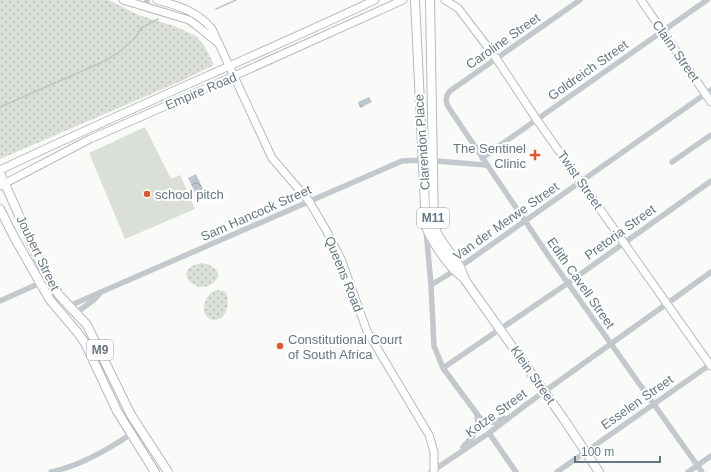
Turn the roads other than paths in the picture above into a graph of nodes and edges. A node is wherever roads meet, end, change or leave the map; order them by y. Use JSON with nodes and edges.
{"nodes":[{"id":1,"x":123,"y":0,"type":"edge"},
{"id":2,"x":156,"y":0,"type":"edge"},
{"id":3,"x":375,"y":0,"type":"edge"},
{"id":4,"x":403,"y":0,"type":"edge"},
{"id":5,"x":415,"y":0,"type":"edge"},
{"id":6,"x":430,"y":0,"type":"edge"},
{"id":7,"x":445,"y":0,"type":"edge"},
{"id":8,"x":458,"y":0,"type":"edge"},
{"id":9,"x":580,"y":0,"type":"edge"},
{"id":10,"x":640,"y":0,"type":"edge"},
{"id":11,"x":706,"y":0,"type":"edge"},
{"id":12,"x":149,"y":5,"type":"edge"},
{"id":13,"x":458,"y":8,"type":"junction"},
{"id":14,"x":662,"y":31,"type":"junction"},
{"id":15,"x":218,"y":43,"type":"junction"},
{"id":16,"x":496,"y":58,"type":"junction"},
{"id":17,"x":230,"y":66,"type":"junction"},
{"id":18,"x":234,"y":76,"type":"junction"},
{"id":19,"x":708,"y":92,"type":"edge"},
{"id":20,"x":711,"y":102,"type":"edge"},
{"id":21,"x":446,"y":104,"type":"joint"},
{"id":22,"x":537,"y":120,"type":"junction"},
{"id":23,"x":711,"y":135,"type":"edge"},
{"id":24,"x":482,"y":158,"type":"junction"},
{"id":25,"x":423,"y":160,"type":"junction"},
{"id":26,"x":433,"y":161,"type":"junction"},
{"id":27,"x":672,"y":162,"type":"dead end"},
{"id":28,"x":486,"y":165,"type":"junction"},
{"id":29,"x":0,"y":170,"type":"edge"},
{"id":30,"x":0,"y":174,"type":"edge"},
{"id":31,"x":711,"y":181,"type":"edge"},
{"id":32,"x":581,"y":182,"type":"junction"},
{"id":33,"x":2,"y":185,"type":"edge"},
{"id":34,"x":309,"y":201,"type":"junction"},
{"id":35,"x":0,"y":209,"type":"edge"},
{"id":36,"x":525,"y":221,"type":"junction"},
{"id":37,"x":426,"y":227,"type":"junction"},
{"id":38,"x":624,"y":243,"type":"junction"},
{"id":39,"x":457,"y":269,"type":"junction"},
{"id":40,"x":711,"y":272,"type":"edge"},
{"id":41,"x":40,"y":283,"type":"junction"},
{"id":42,"x":568,"y":283,"type":"junction"},
{"id":43,"x":431,"y":285,"type":"junction"},
{"id":44,"x":99,"y":294,"type":"junction"},
{"id":45,"x":0,"y":301,"type":"edge"},
{"id":46,"x":667,"y":304,"type":"junction"},
{"id":47,"x":69,"y":306,"type":"junction"},
{"id":48,"x":76,"y":313,"type":"junction"},
{"id":49,"x":501,"y":330,"type":"junction"},
{"id":50,"x":610,"y":344,"type":"junction"},
{"id":51,"x":711,"y":365,"type":"edge"},
{"id":52,"x":443,"y":368,"type":"junction"},
{"id":53,"x":544,"y":391,"type":"junction"},
{"id":54,"x":654,"y":404,"type":"junction"},
{"id":55,"x":477,"y":414,"type":"junction"},
{"id":56,"x":514,"y":414,"type":"junction"},
{"id":57,"x":489,"y":433,"type":"junction"},
{"id":58,"x":131,"y":434,"type":"junction"},
{"id":59,"x":585,"y":452,"type":"junction"},
{"id":60,"x":711,"y":456,"type":"edge"},
{"id":61,"x":453,"y":457,"type":"junction"},
{"id":62,"x":697,"y":466,"type":"junction"},
{"id":63,"x":433,"y":471,"type":"edge"},
{"id":64,"x":51,"y":472,"type":"edge"},
{"id":65,"x":155,"y":472,"type":"edge"},
{"id":66,"x":168,"y":472,"type":"edge"},
{"id":67,"x":516,"y":472,"type":"edge"},
{"id":68,"x":557,"y":472,"type":"edge"},
{"id":69,"x":599,"y":472,"type":"edge"},
{"id":70,"x":688,"y":472,"type":"edge"},
{"id":71,"x":702,"y":472,"type":"edge"}],
"edges":[{"from":1,"to":12,"type":"street","name":"Queens Road"},
{"from":2,"to":12,"type":"street"},
{"from":2,"to":15,"type":"street","name":"Queens Road"},
{"from":3,"to":17,"type":"street","name":"Empire Road"},
{"from":4,"to":18,"type":"street","name":"Empire Road"},
{"from":5,"to":25,"type":"main road","name":"Clarendon Place"},
{"from":6,"to":26,"type":"main road","name":"Clarendon Place","number":"M11"},
{"from":7,"to":13,"type":"street","name":"Twist Street"},
{"from":8,"to":13,"type":"street"},
{"from":9,"to":16,"type":"street","name":"Caroline Street"},
{"from":10,"to":14,"type":"street","name":"Claim Street"},
{"from":11,"to":14,"type":"street","name":"Goldreich Street"},
{"from":12,"to":15,"type":"street","name":"Queens Road"},
{"from":13,"to":16,"type":"street","name":"Twist Street"},
{"from":14,"to":19,"type":"street","name":"Claim Street"},
{"from":14,"to":22,"type":"street","name":"Goldreich Street"},
{"from":15,"to":17,"type":"street","name":"Queens Road"},
{"from":16,"to":21,"type":"street","name":"Caroline Street"},
{"from":16,"to":22,"type":"street","name":"Twist Street"},
{"from":17,"to":18,"type":"street","name":"Queens Road"},
{"from":17,"to":29,"type":"street","name":"Empire Road"},
{"from":18,"to":33,"type":"street","name":"Empire Road"},
{"from":18,"to":34,"type":"street","name":"Queens Road"},
{"from":19,"to":20,"type":"street","name":"Claim Street"},
{"from":19,"to":32,"type":"street","name":"Van der Merwe Street"},
{"from":21,"to":24,"type":"street","name":"Edith Cavell Street"},
{"from":22,"to":24,"type":"street","name":"Goldreich Street"},
{"from":22,"to":32,"type":"street","name":"Twist Street"},
{"from":23,"to":27,"type":"street"},
{"from":24,"to":28,"type":"street","name":"Edith Cavell Street"},
{"from":25,"to":26,"type":"street"},
{"from":25,"to":34,"type":"street","name":"Sam Hancock Street"},
{"from":25,"to":37,"type":"main road","name":"Clarendon Place"},
{"from":26,"to":28,"type":"street"},
{"from":26,"to":39,"type":"main road","name":"Clarendon Place","number":"M11"},
{"from":28,"to":36,"type":"street","name":"Edith Cavell Street"},
{"from":30,"to":33,"type":"main road","name":"Joubert Street","number":"M9"},
{"from":31,"to":38,"type":"street","name":"Pretoria Street"},
{"from":32,"to":36,"type":"street","name":"Van der Merwe Street"},
{"from":32,"to":38,"type":"street","name":"Twist Street"},
{"from":33,"to":47,"type":"main road","name":"Joubert Street","number":"M9"},
{"from":34,"to":44,"type":"street","name":"Sam Hancock Street"},
{"from":34,"to":63,"type":"street","name":"Queens Road"},
{"from":35,"to":41,"type":"main road","name":"Joubert Street","number":"M9"},
{"from":36,"to":39,"type":"street","name":"Van der Merwe Street"},
{"from":36,"to":42,"type":"street","name":"Edith Cavell Street"},
{"from":37,"to":39,"type":"main road","name":"Klein Street"},
{"from":37,"to":43,"type":"street","name":"Clarendon Place"},
{"from":38,"to":42,"type":"street","name":"Pretoria Street"},
{"from":38,"to":46,"type":"street","name":"Twist Street"},
{"from":39,"to":43,"type":"street","name":"Van der Merwe Street"},
{"from":39,"to":49,"type":"main road","name":"Klein Street"},
{"from":40,"to":46,"type":"street","name":"Kotze Street"},
{"from":41,"to":45,"type":"street"},
{"from":41,"to":58,"type":"main road","name":"Joubert Street","number":"M9"},
{"from":42,"to":49,"type":"street","name":"Pretoria Street"},
{"from":42,"to":50,"type":"street","name":"Edith Cavell Street"},
{"from":43,"to":52,"type":"street","name":"Clarendon Place"},
{"from":44,"to":47,"type":"street","name":"Sam Hancock Street"},
{"from":44,"to":48,"type":"street","name":"Sam Hancock Street"},
{"from":46,"to":50,"type":"street","name":"Kotze Street"},
{"from":46,"to":51,"type":"street","name":"Twist Street"},
{"from":47,"to":48,"type":"main road","name":"Joubert Street","number":"M9"},
{"from":48,"to":66,"type":"main road","name":"Joubert Street","number":"M9"},
{"from":49,"to":52,"type":"street","name":"Pretoria Street"},
{"from":49,"to":53,"type":"main road","name":"Klein Street"},
{"from":50,"to":53,"type":"street","name":"Kotze Street"},
{"from":50,"to":54,"type":"street","name":"Edith Cavell Street"},
{"from":51,"to":54,"type":"street","name":"Esselen Street"},
{"from":52,"to":55,"type":"street","name":"Clarendon Place"},
{"from":53,"to":56,"type":"street","name":"Kotze Street"},
{"from":53,"to":59,"type":"main road","name":"Klein Street"},
{"from":54,"to":59,"type":"street","name":"Esselen Street"},
{"from":54,"to":62,"type":"street","name":"Edith Cavell Street"},
{"from":55,"to":56,"type":"street","name":"Clarendon Place"},
{"from":55,"to":61,"type":"street"},
{"from":56,"to":57,"type":"street","name":"Kotze Street"},
{"from":57,"to":61,"type":"street","name":"Kotze Street"},
{"from":57,"to":67,"type":"street"},
{"from":58,"to":64,"type":"street"},
{"from":58,"to":65,"type":"main road","name":"Joubert Street","number":"M9"},
{"from":59,"to":68,"type":"street","name":"Esselen Street"},
{"from":59,"to":69,"type":"main road","name":"Klein Street"},
{"from":60,"to":62,"type":"street"},
{"from":61,"to":63,"type":"street","name":"Kotze Street"},
{"from":62,"to":70,"type":"street"},
{"from":62,"to":71,"type":"street","name":"Edith Cavell Street"}]}
